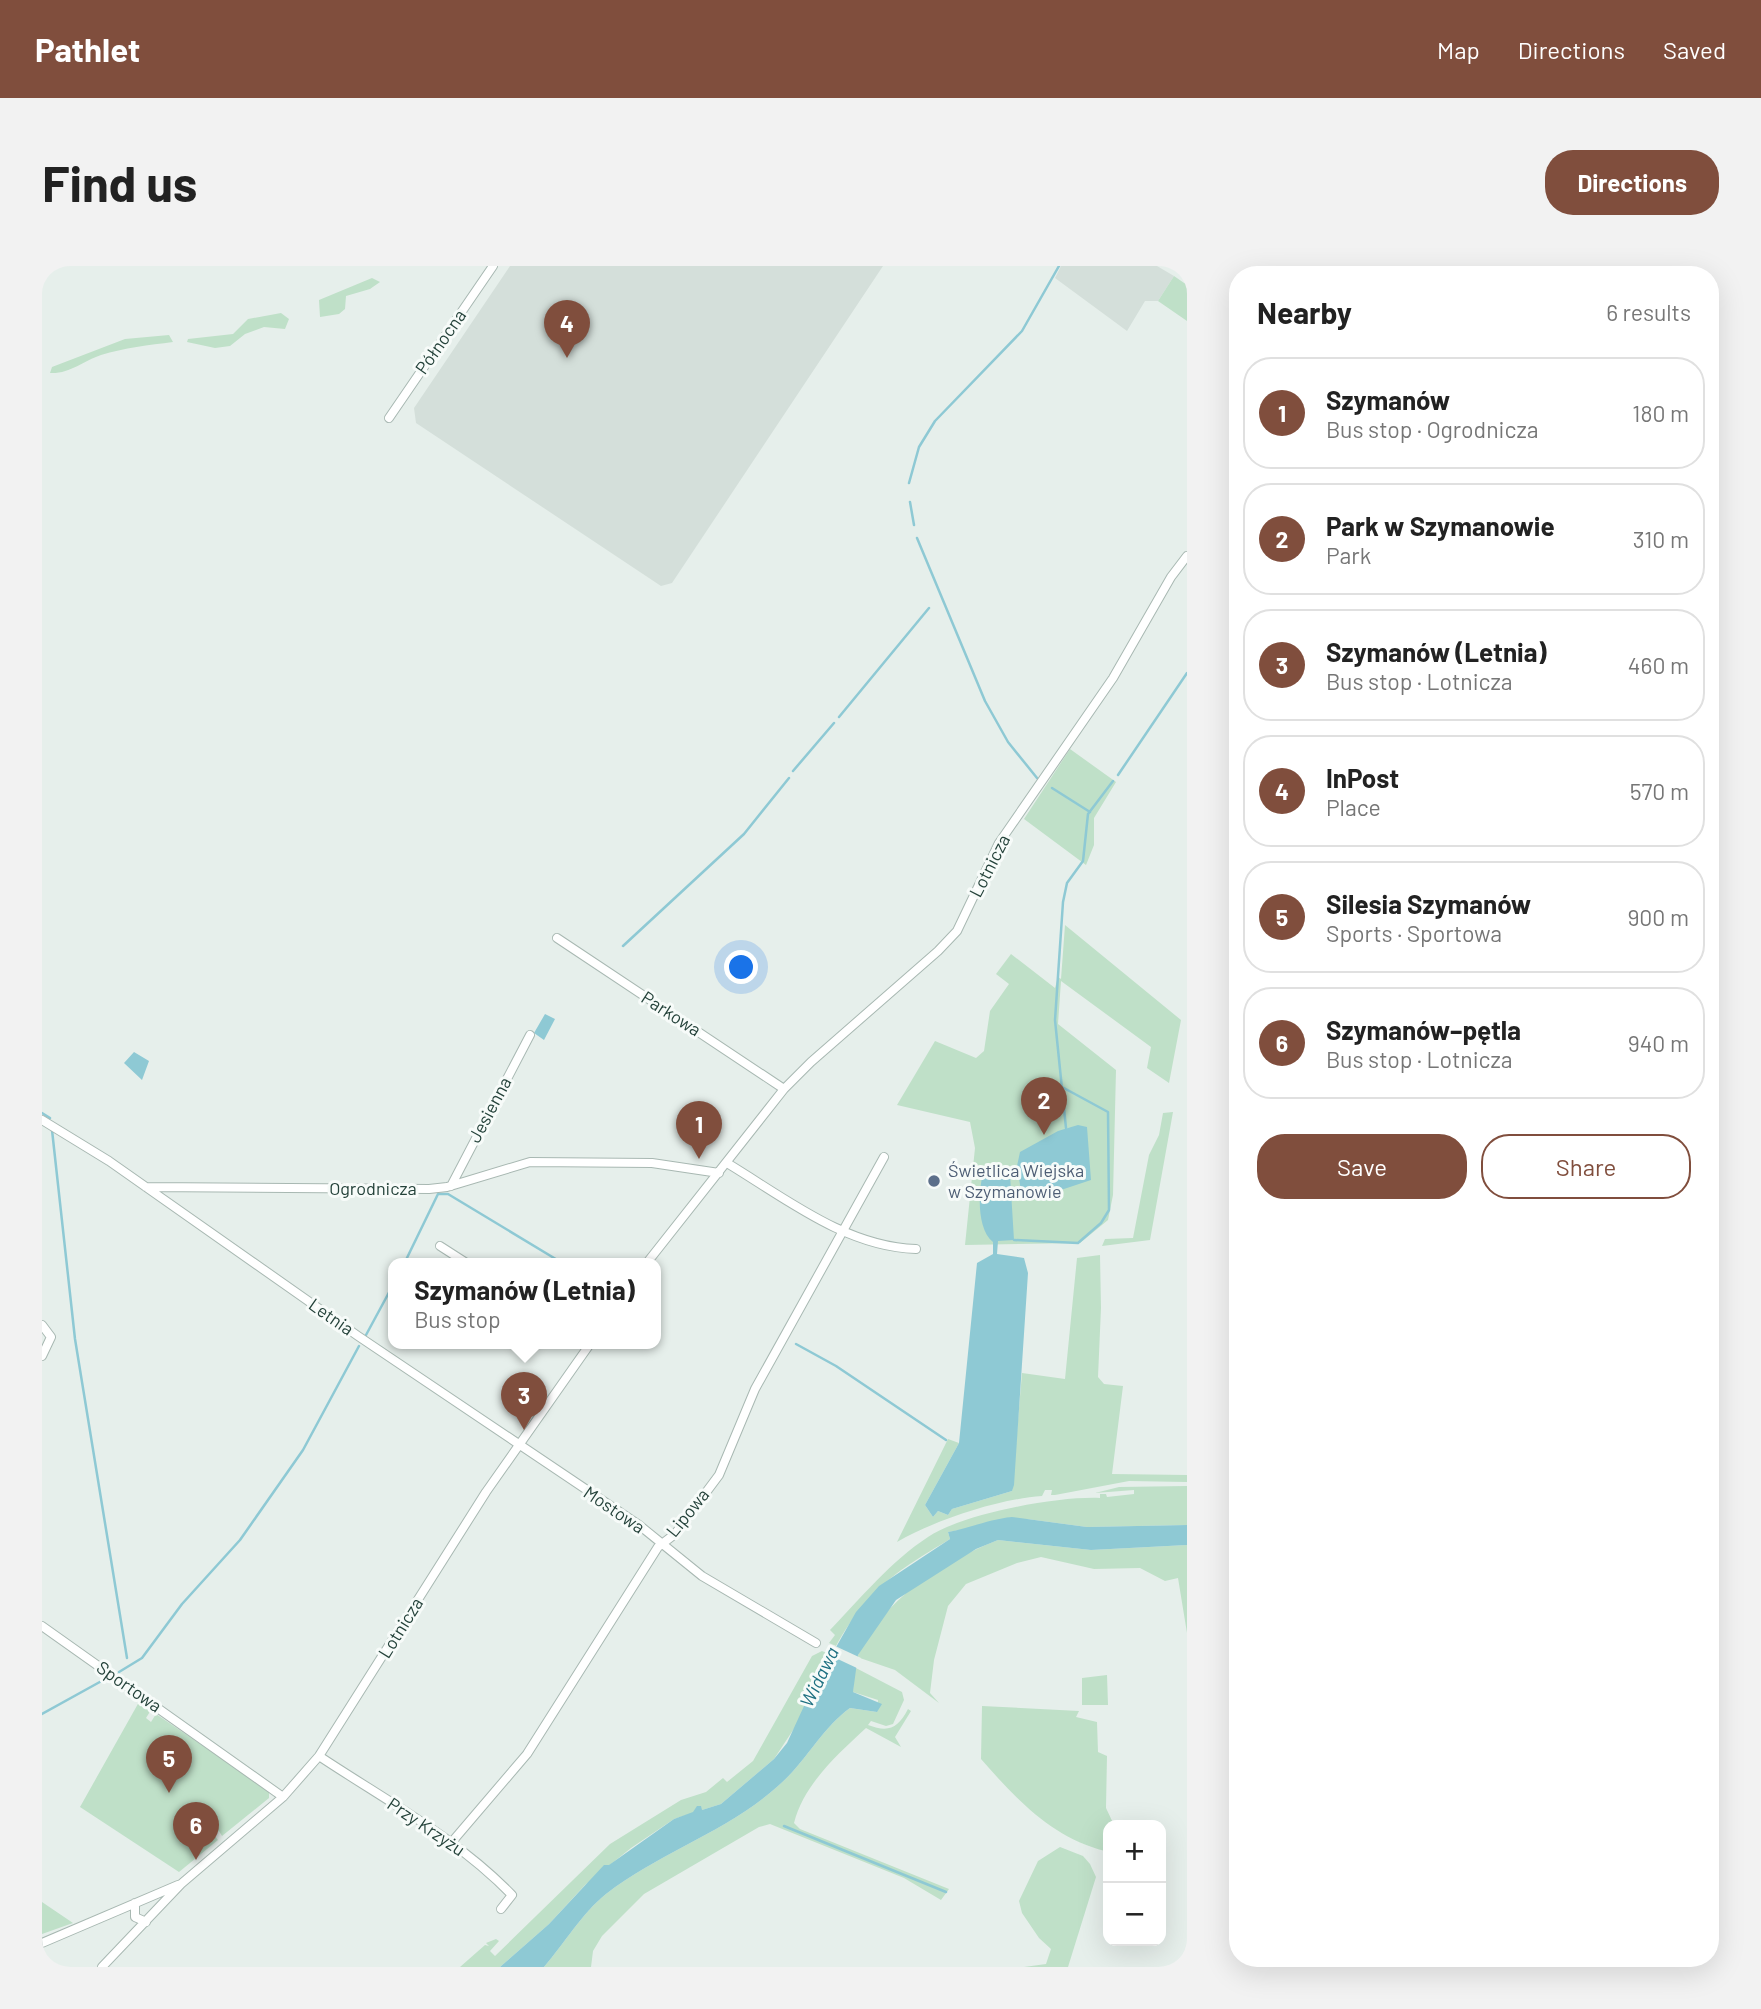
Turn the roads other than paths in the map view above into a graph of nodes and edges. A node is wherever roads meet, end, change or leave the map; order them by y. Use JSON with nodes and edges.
{"nodes":[{"id":1,"x":493,"y":266,"type":"edge"},
{"id":2,"x":389,"y":418,"type":"dead end"},
{"id":3,"x":1187,"y":556,"type":"edge"},
{"id":4,"x":557,"y":938,"type":"dead end"},
{"id":5,"x":530,"y":1035,"type":"dead end"},
{"id":6,"x":784,"y":1089,"type":"junction"},
{"id":7,"x":42,"y":1119,"type":"edge"},
{"id":8,"x":884,"y":1157,"type":"dead end"},
{"id":9,"x":723,"y":1168,"type":"junction"},
{"id":10,"x":146,"y":1186,"type":"junction"},
{"id":11,"x":451,"y":1186,"type":"junction"},
{"id":12,"x":844,"y":1233,"type":"junction"},
{"id":13,"x":440,"y":1246,"type":"dead end"},
{"id":14,"x":916,"y":1249,"type":"dead end"},
{"id":15,"x":459,"y":1258,"type":"edge"},
{"id":16,"x":651,"y":1258,"type":"edge"},
{"id":17,"x":42,"y":1325,"type":"edge"},
{"id":18,"x":586,"y":1349,"type":"edge"},
{"id":19,"x":42,"y":1356,"type":"edge"},
{"id":20,"x":517,"y":1446,"type":"junction"},
{"id":21,"x":663,"y":1543,"type":"junction"},
{"id":22,"x":42,"y":1626,"type":"edge"},
{"id":23,"x":816,"y":1643,"type":"dead end"},
{"id":24,"x":319,"y":1756,"type":"junction"},
{"id":25,"x":283,"y":1797,"type":"junction"},
{"id":26,"x":452,"y":1843,"type":"junction"},
{"id":27,"x":181,"y":1884,"type":"junction"},
{"id":28,"x":135,"y":1903,"type":"junction"},
{"id":29,"x":501,"y":1909,"type":"dead end"},
{"id":30,"x":146,"y":1922,"type":"junction"},
{"id":31,"x":42,"y":1943,"type":"edge"},
{"id":32,"x":102,"y":1967,"type":"edge"}],
"edges":[{"from":1,"to":2,"type":"street","name":"Północna"},
{"from":3,"to":6,"type":"street","name":"Lotnicza"},
{"from":4,"to":6,"type":"street","name":"Parkowa"},
{"from":5,"to":11,"type":"street","name":"Jesienna"},
{"from":6,"to":9,"type":"street","name":"Lotnicza"},
{"from":7,"to":10,"type":"street"},
{"from":8,"to":12,"type":"street","name":"Lipowa"},
{"from":9,"to":11,"type":"street","name":"Ogrodnicza"},
{"from":9,"to":12,"type":"street","name":"Ogrodnicza"},
{"from":9,"to":16,"type":"street"},
{"from":10,"to":11,"type":"street","name":"Ogrodnicza"},
{"from":10,"to":20,"type":"street","name":"Letnia"},
{"from":12,"to":14,"type":"street","name":"Ogrodnicza"},
{"from":12,"to":21,"type":"street","name":"Lipowa"},
{"from":13,"to":15,"type":"street"},
{"from":17,"to":19,"type":"street"},
{"from":18,"to":20,"type":"street","name":"Lotnicza"},
{"from":20,"to":21,"type":"street","name":"Mostowa"},
{"from":20,"to":24,"type":"street","name":"Lotnicza"},
{"from":21,"to":23,"type":"street","name":"Mostowa"},
{"from":21,"to":26,"type":"street","name":"Lipowa"},
{"from":22,"to":25,"type":"street","name":"Sportowa"},
{"from":24,"to":25,"type":"street","name":"Lotnicza"},
{"from":24,"to":26,"type":"street","name":"Przy Krzyżu"},
{"from":25,"to":27,"type":"street","name":"Lotnicza"},
{"from":26,"to":29,"type":"street","name":"Przy Krzyżu"},
{"from":27,"to":28,"type":"street","name":"Lotnicza"},
{"from":27,"to":30,"type":"street","name":"Lotnicza"},
{"from":28,"to":30,"type":"street"},
{"from":28,"to":31,"type":"street","name":"Lotnicza"},
{"from":30,"to":32,"type":"street","name":"Lotnicza"}]}
